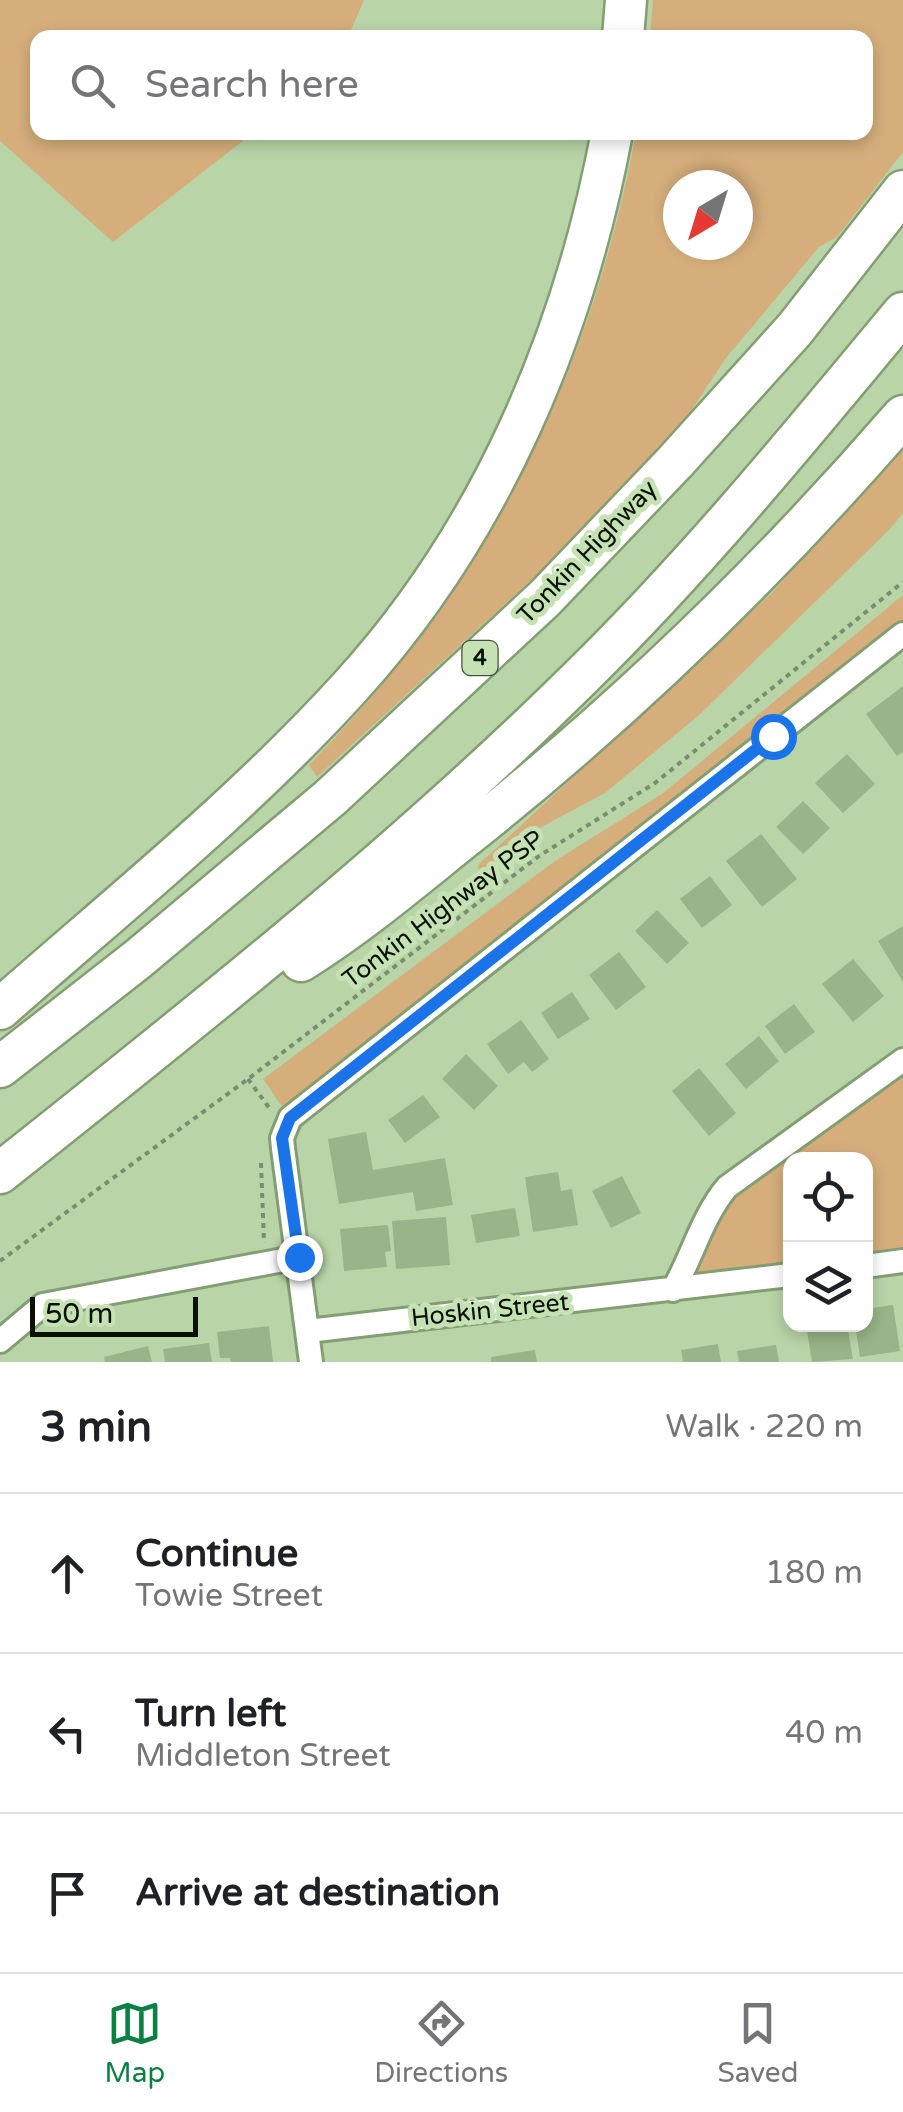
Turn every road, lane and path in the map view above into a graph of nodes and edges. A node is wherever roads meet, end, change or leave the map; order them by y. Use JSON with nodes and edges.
{"nodes":[{"id":1,"x":601,"y":0,"type":"edge"},
{"id":2,"x":626,"y":0,"type":"edge"},
{"id":3,"x":600,"y":30,"type":"edge"},
{"id":4,"x":624,"y":30,"type":"edge"},
{"id":5,"x":590,"y":140,"type":"edge"},
{"id":6,"x":610,"y":140,"type":"edge"},
{"id":7,"x":903,"y":191,"type":"edge"},
{"id":8,"x":582,"y":266,"type":"junction"},
{"id":9,"x":903,"y":313,"type":"edge"},
{"id":10,"x":903,"y":348,"type":"edge"},
{"id":11,"x":903,"y":416,"type":"edge"},
{"id":12,"x":903,"y":582,"type":"edge"},
{"id":13,"x":670,"y":586,"type":"junction"},
{"id":14,"x":903,"y":634,"type":"edge"},
{"id":15,"x":0,"y":1009,"type":"edge"},
{"id":16,"x":154,"y":1053,"type":"junction"},
{"id":17,"x":903,"y":1060,"type":"edge"},
{"id":18,"x":0,"y":1066,"type":"edge"},
{"id":19,"x":0,"y":1174,"type":"edge"},
{"id":20,"x":299,"y":1257,"type":"junction"},
{"id":21,"x":0,"y":1261,"type":"edge"},
{"id":22,"x":903,"y":1261,"type":"edge"},
{"id":23,"x":873,"y":1265,"type":"edge"},
{"id":24,"x":783,"y":1276,"type":"edge"},
{"id":25,"x":672,"y":1290,"type":"junction"},
{"id":26,"x":308,"y":1331,"type":"junction"},
{"id":27,"x":0,"y":1342,"type":"edge"},
{"id":28,"x":312,"y":1362,"type":"edge"}],
"edges":[{"from":1,"to":3,"type":"highway"},
{"from":2,"to":4,"type":"highway"},
{"from":5,"to":8,"type":"highway"},
{"from":6,"to":8,"type":"highway"},
{"from":7,"to":18,"type":"highway","name":"Tonkin Highway","number":"4"},
{"from":8,"to":15,"type":"highway"},
{"from":9,"to":13,"type":"highway"},
{"from":10,"to":13,"type":"highway"},
{"from":11,"to":16,"type":"highway"},
{"from":12,"to":21,"type":"path","name":"Tonkin Highway PSP"},
{"from":13,"to":16,"type":"highway"},
{"from":14,"to":20,"type":"street"},
{"from":16,"to":19,"type":"highway"},
{"from":17,"to":25,"type":"street"},
{"from":20,"to":26,"type":"street"},
{"from":20,"to":27,"type":"street"},
{"from":22,"to":23,"type":"street"},
{"from":24,"to":25,"type":"street","name":"Hoskin Street"},
{"from":25,"to":26,"type":"street","name":"Hoskin Street"},
{"from":26,"to":28,"type":"street"}]}
